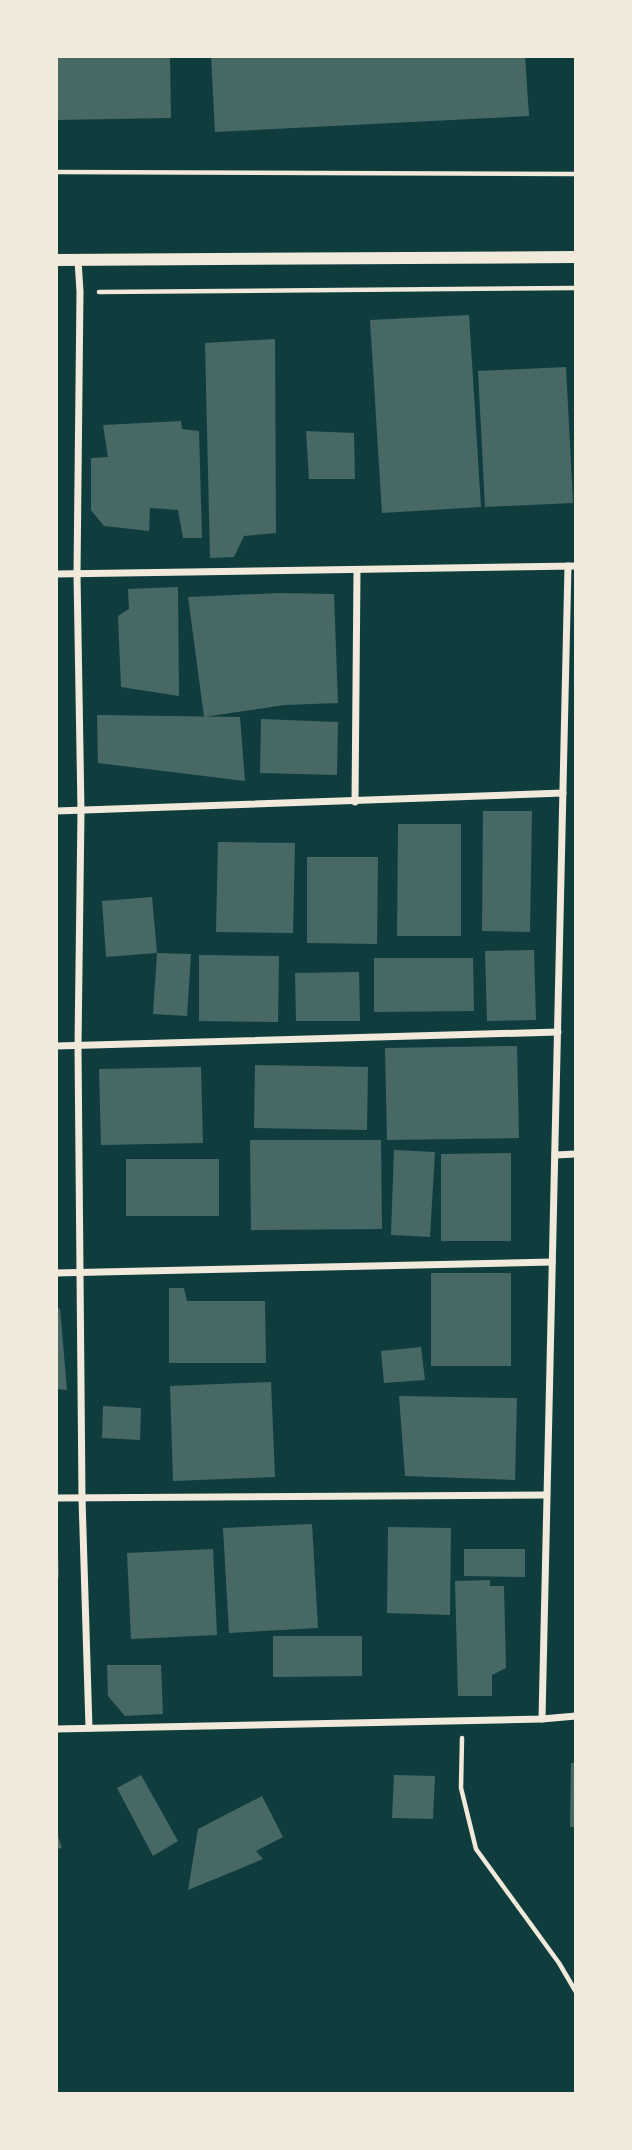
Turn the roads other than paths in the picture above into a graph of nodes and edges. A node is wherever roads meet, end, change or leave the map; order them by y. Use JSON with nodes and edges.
{"nodes":[{"id":1,"x":576,"y":257,"type":"edge"},
{"id":2,"x":56,"y":260,"type":"edge"},
{"id":3,"x":78,"y":260,"type":"junction"},
{"id":4,"x":572,"y":566,"type":"edge"},
{"id":5,"x":356,"y":571,"type":"junction"},
{"id":6,"x":56,"y":574,"type":"edge"},
{"id":7,"x":77,"y":574,"type":"junction"},
{"id":8,"x":563,"y":793,"type":"junction"},
{"id":9,"x":355,"y":802,"type":"junction"},
{"id":10,"x":56,"y":811,"type":"edge"},
{"id":11,"x":81,"y":811,"type":"junction"},
{"id":12,"x":558,"y":1032,"type":"junction"},
{"id":13,"x":56,"y":1046,"type":"edge"},
{"id":14,"x":78,"y":1046,"type":"junction"},
{"id":15,"x":576,"y":1154,"type":"edge"},
{"id":16,"x":555,"y":1155,"type":"junction"},
{"id":17,"x":552,"y":1262,"type":"junction"},
{"id":18,"x":56,"y":1273,"type":"edge"},
{"id":19,"x":81,"y":1273,"type":"junction"},
{"id":20,"x":546,"y":1495,"type":"junction"},
{"id":21,"x":56,"y":1498,"type":"edge"},
{"id":22,"x":82,"y":1498,"type":"junction"},
{"id":23,"x":576,"y":1716,"type":"edge"},
{"id":24,"x":542,"y":1719,"type":"junction"},
{"id":25,"x":89,"y":1728,"type":"junction"},
{"id":26,"x":56,"y":1729,"type":"edge"}],
"edges":[{"from":1,"to":3,"type":"street"},
{"from":2,"to":3,"type":"street"},
{"from":3,"to":7,"type":"street"},
{"from":4,"to":5,"type":"street"},
{"from":4,"to":8,"type":"street"},
{"from":5,"to":7,"type":"street"},
{"from":5,"to":9,"type":"street"},
{"from":6,"to":7,"type":"street"},
{"from":7,"to":11,"type":"street"},
{"from":8,"to":9,"type":"street"},
{"from":8,"to":12,"type":"street"},
{"from":9,"to":11,"type":"street"},
{"from":10,"to":11,"type":"street"},
{"from":11,"to":14,"type":"street"},
{"from":12,"to":14,"type":"street"},
{"from":12,"to":16,"type":"street"},
{"from":13,"to":14,"type":"street"},
{"from":14,"to":19,"type":"street"},
{"from":15,"to":16,"type":"street"},
{"from":16,"to":17,"type":"street"},
{"from":17,"to":19,"type":"street"},
{"from":17,"to":20,"type":"street"},
{"from":18,"to":19,"type":"street"},
{"from":19,"to":22,"type":"street"},
{"from":20,"to":22,"type":"street"},
{"from":20,"to":24,"type":"street"},
{"from":21,"to":22,"type":"street"},
{"from":22,"to":25,"type":"street"},
{"from":23,"to":24,"type":"street"},
{"from":24,"to":25,"type":"street"},
{"from":25,"to":26,"type":"street"}]}
